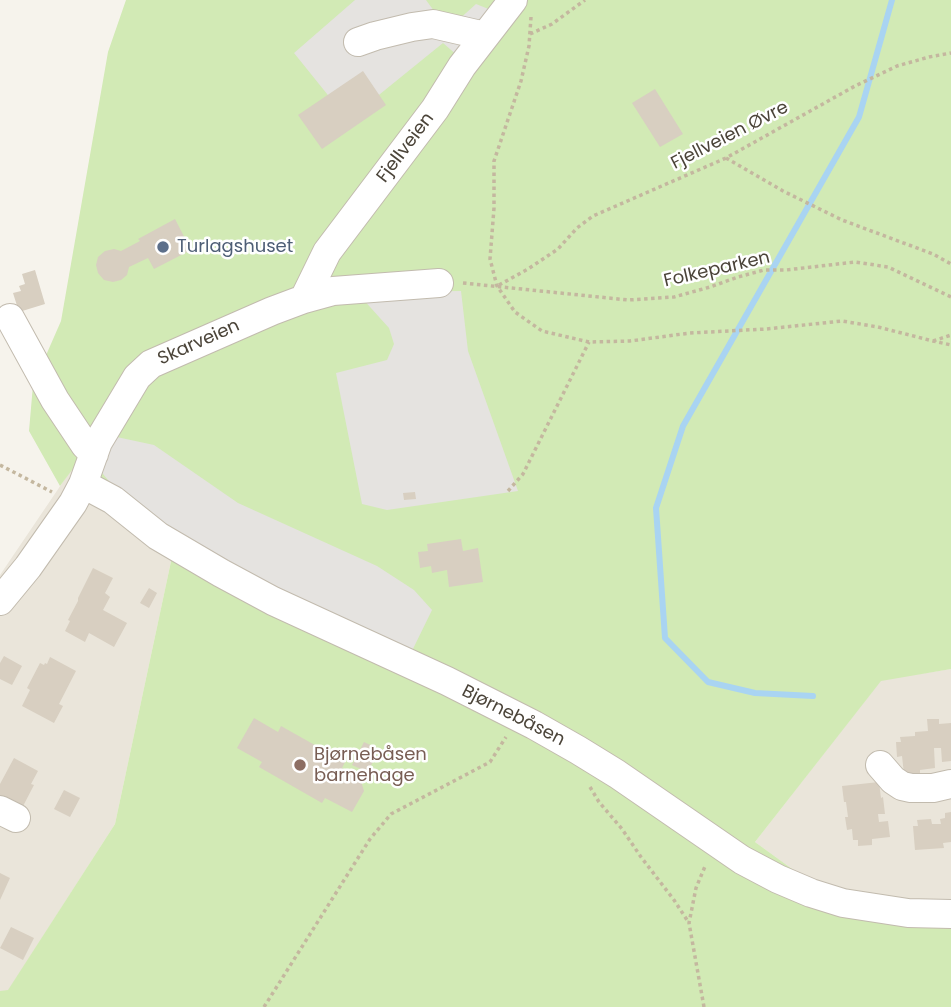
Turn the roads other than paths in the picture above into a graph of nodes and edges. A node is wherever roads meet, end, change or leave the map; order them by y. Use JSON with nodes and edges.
{"nodes":[{"id":1,"x":513,"y":0,"type":"edge"},
{"id":2,"x":485,"y":36,"type":"junction"},
{"id":3,"x":358,"y":43,"type":"dead end"},
{"id":4,"x":439,"y":283,"type":"road end"},
{"id":5,"x":304,"y":299,"type":"junction"},
{"id":6,"x":10,"y":318,"type":"dead end"},
{"id":7,"x":94,"y":454,"type":"junction"},
{"id":8,"x":78,"y":493,"type":"junction"},
{"id":9,"x":0,"y":601,"type":"edge"},
{"id":10,"x":880,"y":765,"type":"dead end"},
{"id":11,"x":951,"y":784,"type":"edge"},
{"id":12,"x":951,"y":914,"type":"edge"}],
"edges":[{"from":1,"to":2,"type":"street","name":"Fjellveien"},
{"from":2,"to":3,"type":"street"},
{"from":2,"to":5,"type":"street","name":"Fjellveien"},
{"from":4,"to":5,"type":"street","name":"Skarveien"},
{"from":5,"to":7,"type":"street","name":"Skarveien"},
{"from":6,"to":7,"type":"street"},
{"from":7,"to":8,"type":"street","name":"Skarveien"},
{"from":8,"to":9,"type":"street","name":"Skarveien"},
{"from":8,"to":12,"type":"street","name":"Bjørnebåsen"},
{"from":10,"to":11,"type":"street"}]}
